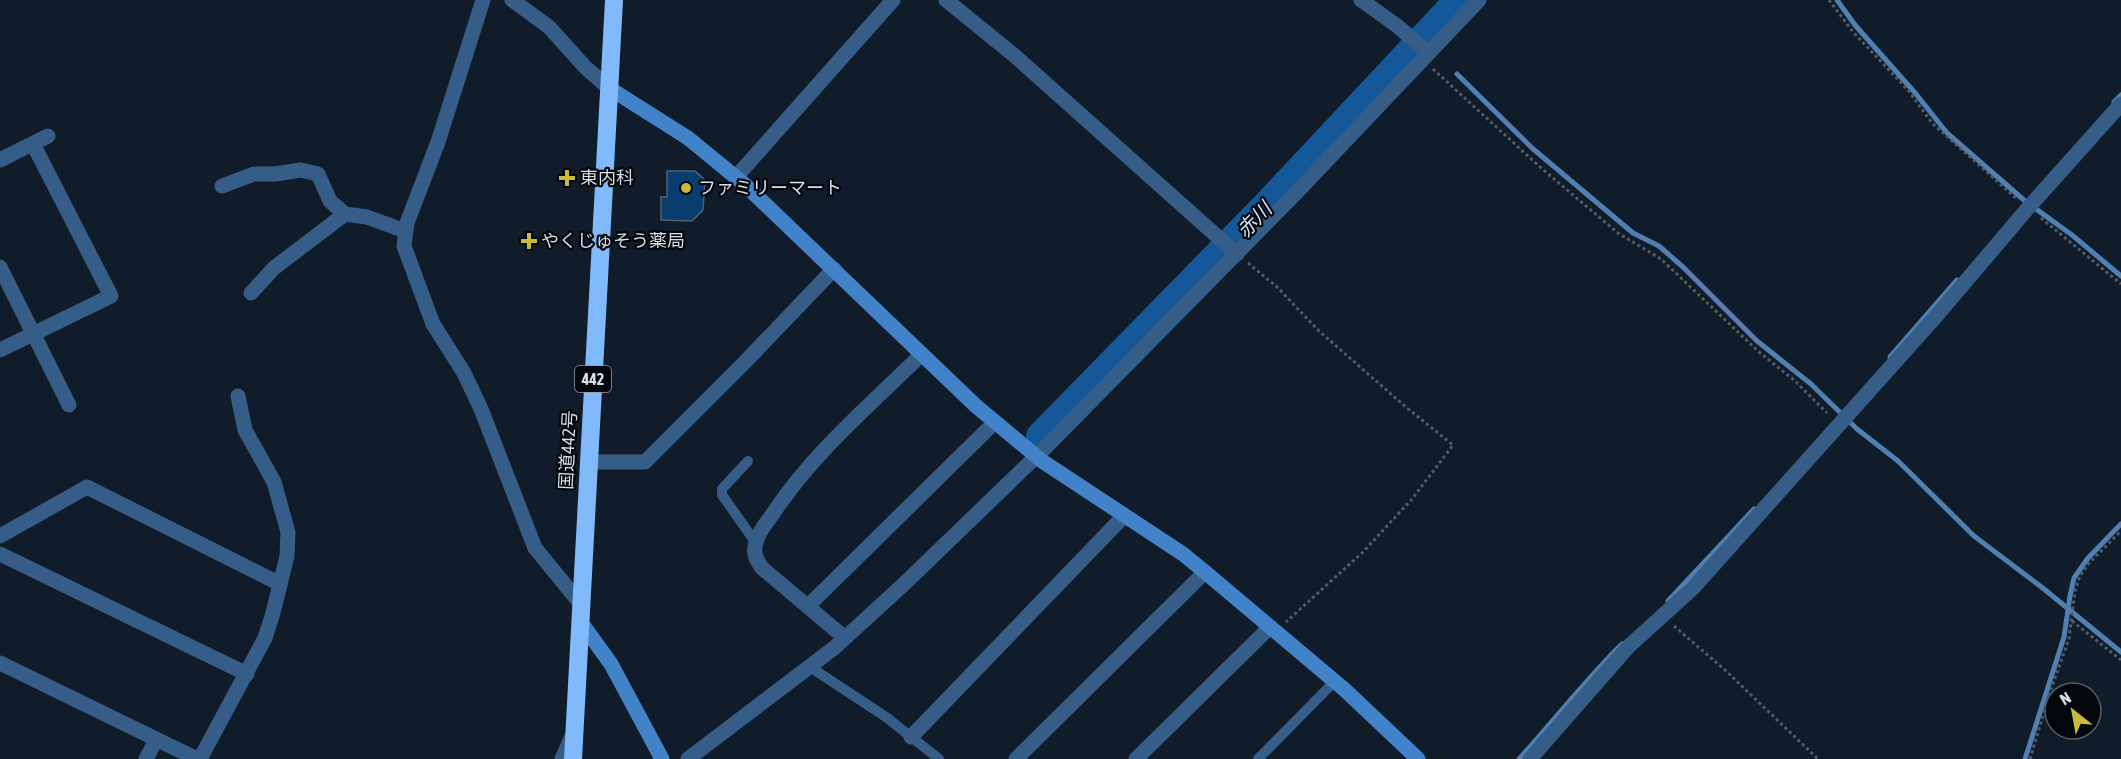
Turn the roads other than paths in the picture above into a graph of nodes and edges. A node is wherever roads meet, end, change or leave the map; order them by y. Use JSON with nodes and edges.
{"nodes":[{"id":1,"x":483,"y":0,"type":"edge"},
{"id":2,"x":513,"y":0,"type":"edge"},
{"id":3,"x":614,"y":0,"type":"edge"},
{"id":4,"x":893,"y":0,"type":"edge"},
{"id":5,"x":946,"y":0,"type":"edge"},
{"id":6,"x":1361,"y":0,"type":"edge"},
{"id":7,"x":1479,"y":0,"type":"edge"},
{"id":8,"x":1426,"y":56,"type":"junction"},
{"id":9,"x":609,"y":88,"type":"junction"},
{"id":10,"x":2121,"y":104,"type":"edge"},
{"id":11,"x":48,"y":136,"type":"dead end"},
{"id":12,"x":33,"y":144,"type":"junction"},
{"id":13,"x":0,"y":160,"type":"edge"},
{"id":14,"x":736,"y":177,"type":"junction"},
{"id":15,"x":222,"y":186,"type":"dead end"},
{"id":16,"x":345,"y":214,"type":"junction"},
{"id":17,"x":405,"y":231,"type":"junction"},
{"id":18,"x":1237,"y":254,"type":"junction"},
{"id":19,"x":0,"y":267,"type":"edge"},
{"id":20,"x":834,"y":269,"type":"junction"},
{"id":21,"x":251,"y":293,"type":"dead end"},
{"id":22,"x":33,"y":334,"type":"junction"},
{"id":23,"x":0,"y":350,"type":"edge"},
{"id":24,"x":922,"y":354,"type":"junction"},
{"id":25,"x":238,"y":396,"type":"dead end"},
{"id":26,"x":69,"y":405,"type":"dead end"},
{"id":27,"x":995,"y":422,"type":"junction"},
{"id":28,"x":1036,"y":457,"type":"junction"},
{"id":29,"x":748,"y":461,"type":"dead end"},
{"id":30,"x":588,"y":462,"type":"junction"},
{"id":31,"x":1124,"y":516,"type":"junction"},
{"id":32,"x":0,"y":536,"type":"edge"},
{"id":33,"x":756,"y":543,"type":"junction"},
{"id":34,"x":0,"y":554,"type":"edge"},
{"id":35,"x":1206,"y":572,"type":"junction"},
{"id":36,"x":280,"y":584,"type":"junction"},
{"id":37,"x":807,"y":606,"type":"junction"},
{"id":38,"x":580,"y":612,"type":"junction"},
{"id":39,"x":1274,"y":629,"type":"junction"},
{"id":40,"x":845,"y":638,"type":"junction"},
{"id":41,"x":0,"y":663,"type":"edge"},
{"id":42,"x":810,"y":667,"type":"junction"},
{"id":43,"x":247,"y":674,"type":"junction"},
{"id":44,"x":1335,"y":681,"type":"junction"},
{"id":45,"x":574,"y":731,"type":"junction"},
{"id":46,"x":911,"y":736,"type":"junction"},
{"id":47,"x":156,"y":740,"type":"junction"},
{"id":48,"x":146,"y":759,"type":"edge"},
{"id":49,"x":199,"y":759,"type":"edge"},
{"id":50,"x":562,"y":759,"type":"edge"},
{"id":51,"x":573,"y":759,"type":"edge"},
{"id":52,"x":662,"y":759,"type":"edge"},
{"id":53,"x":688,"y":759,"type":"edge"},
{"id":54,"x":939,"y":759,"type":"edge"},
{"id":55,"x":1016,"y":759,"type":"edge"},
{"id":56,"x":1136,"y":759,"type":"edge"},
{"id":57,"x":1258,"y":759,"type":"edge"},
{"id":58,"x":1418,"y":759,"type":"edge"},
{"id":59,"x":1530,"y":759,"type":"edge"}],
"edges":[{"from":1,"to":17,"type":"street"},
{"from":2,"to":9,"type":"street"},
{"from":3,"to":9,"type":"highway","name":"国道442号","number":"442"},
{"from":4,"to":14,"type":"street"},
{"from":5,"to":18,"type":"street"},
{"from":6,"to":8,"type":"street"},
{"from":7,"to":8,"type":"street"},
{"from":8,"to":18,"type":"street"},
{"from":9,"to":14,"type":"street"},
{"from":9,"to":30,"type":"highway","name":"国道442号","number":"442"},
{"from":10,"to":59,"type":"street"},
{"from":11,"to":12,"type":"street"},
{"from":12,"to":13,"type":"street"},
{"from":12,"to":22,"type":"street"},
{"from":14,"to":20,"type":"street"},
{"from":15,"to":16,"type":"street"},
{"from":16,"to":17,"type":"street"},
{"from":16,"to":21,"type":"street"},
{"from":17,"to":38,"type":"street"},
{"from":18,"to":28,"type":"street"},
{"from":19,"to":22,"type":"street"},
{"from":20,"to":24,"type":"street"},
{"from":20,"to":30,"type":"street"},
{"from":22,"to":23,"type":"street"},
{"from":22,"to":26,"type":"street"},
{"from":24,"to":27,"type":"street"},
{"from":24,"to":33,"type":"street"},
{"from":25,"to":36,"type":"street"},
{"from":27,"to":28,"type":"street"},
{"from":27,"to":37,"type":"street"},
{"from":28,"to":31,"type":"street"},
{"from":28,"to":40,"type":"street"},
{"from":29,"to":33,"type":"lane"},
{"from":30,"to":38,"type":"highway","name":"国道442号","number":"442"},
{"from":31,"to":35,"type":"street"},
{"from":31,"to":46,"type":"street"},
{"from":32,"to":36,"type":"street"},
{"from":33,"to":37,"type":"street"},
{"from":34,"to":43,"type":"street"},
{"from":35,"to":39,"type":"street"},
{"from":35,"to":55,"type":"street"},
{"from":36,"to":43,"type":"street"},
{"from":37,"to":40,"type":"street"},
{"from":38,"to":45,"type":"highway","name":"国道442号","number":"442"},
{"from":38,"to":52,"type":"street"},
{"from":39,"to":44,"type":"street"},
{"from":39,"to":56,"type":"street"},
{"from":40,"to":42,"type":"street"},
{"from":41,"to":47,"type":"street"},
{"from":42,"to":46,"type":"lane"},
{"from":42,"to":53,"type":"street"},
{"from":43,"to":49,"type":"street"},
{"from":44,"to":57,"type":"lane"},
{"from":44,"to":58,"type":"street"},
{"from":45,"to":50,"type":"street"},
{"from":45,"to":51,"type":"highway","name":"国道442号","number":"442"},
{"from":46,"to":54,"type":"lane"},
{"from":47,"to":48,"type":"street"},
{"from":47,"to":49,"type":"street"}]}
